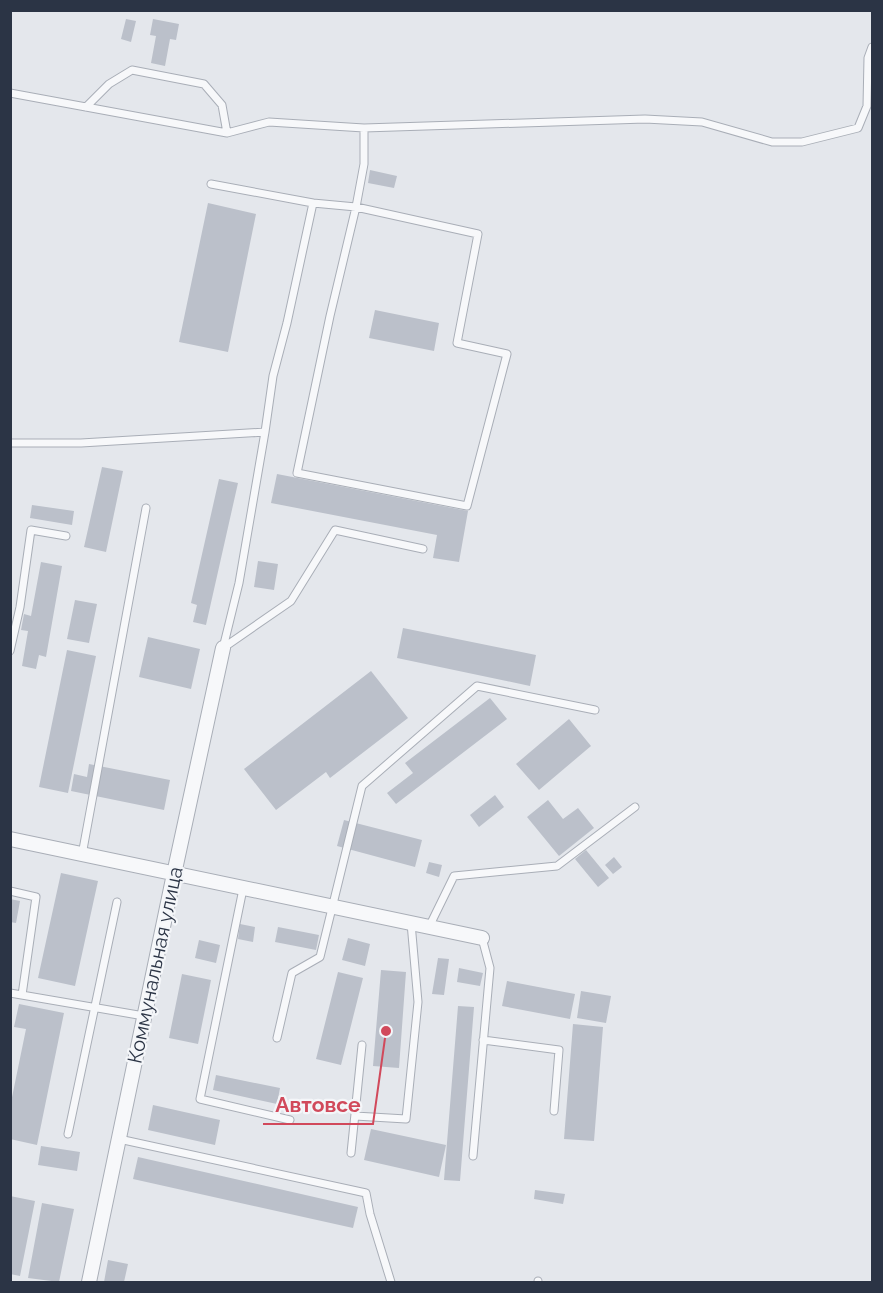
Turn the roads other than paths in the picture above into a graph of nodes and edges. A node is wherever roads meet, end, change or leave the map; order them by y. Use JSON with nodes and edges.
{"nodes":[{"id":1,"x":873,"y":47,"type":"edge"},
{"id":2,"x":10,"y":93,"type":"edge"},
{"id":3,"x":86,"y":107,"type":"junction"},
{"id":4,"x":364,"y":128,"type":"junction"},
{"id":5,"x":226,"y":133,"type":"junction"},
{"id":6,"x":211,"y":184,"type":"dead end"},
{"id":7,"x":313,"y":203,"type":"junction"},
{"id":8,"x":356,"y":207,"type":"junction"},
{"id":9,"x":265,"y":432,"type":"junction"},
{"id":10,"x":10,"y":443,"type":"edge"},
{"id":11,"x":146,"y":508,"type":"dead end"},
{"id":12,"x":66,"y":536,"type":"dead end"},
{"id":13,"x":423,"y":549,"type":"dead end"},
{"id":14,"x":10,"y":606,"type":"edge"},
{"id":15,"x":20,"y":607,"type":"junction"},
{"id":16,"x":223,"y":648,"type":"junction"},
{"id":17,"x":10,"y":651,"type":"edge"},
{"id":18,"x":595,"y":710,"type":"dead end"},
{"id":19,"x":635,"y":807,"type":"dead end"},
{"id":20,"x":10,"y":839,"type":"edge"},
{"id":21,"x":82,"y":855,"type":"junction"},
{"id":22,"x":174,"y":874,"type":"junction"},
{"id":23,"x":243,"y":889,"type":"junction"},
{"id":24,"x":10,"y":891,"type":"edge"},
{"id":25,"x":117,"y":902,"type":"dead end"},
{"id":26,"x":331,"y":905,"type":"junction"},
{"id":27,"x":411,"y":923,"type":"junction"},
{"id":28,"x":429,"y":927,"type":"junction"},
{"id":29,"x":482,"y":938,"type":"joint"},
{"id":30,"x":10,"y":993,"type":"edge"},
{"id":31,"x":22,"y":995,"type":"junction"},
{"id":32,"x":94,"y":1007,"type":"junction"},
{"id":33,"x":144,"y":1016,"type":"junction"},
{"id":34,"x":276,"y":1038,"type":"dead end"},
{"id":35,"x":483,"y":1040,"type":"junction"},
{"id":36,"x":362,"y":1045,"type":"dead end"},
{"id":37,"x":554,"y":1111,"type":"dead end"},
{"id":38,"x":355,"y":1116,"type":"junction"},
{"id":39,"x":290,"y":1120,"type":"dead end"},
{"id":40,"x":68,"y":1134,"type":"dead end"},
{"id":41,"x":119,"y":1139,"type":"junction"},
{"id":42,"x":351,"y":1153,"type":"dead end"},
{"id":43,"x":472,"y":1156,"type":"dead end"},
{"id":44,"x":89,"y":1282,"type":"edge"},
{"id":45,"x":391,"y":1282,"type":"edge"}],
"edges":[{"from":1,"to":4,"type":"lane"},
{"from":2,"to":3,"type":"lane"},
{"from":3,"to":5,"type":"lane"},
{"from":3,"to":5,"type":"lane"},
{"from":4,"to":5,"type":"lane"},
{"from":4,"to":8,"type":"lane"},
{"from":6,"to":7,"type":"lane"},
{"from":7,"to":8,"type":"lane"},
{"from":7,"to":9,"type":"lane"},
{"from":8,"to":8,"type":"lane"},
{"from":9,"to":10,"type":"lane"},
{"from":9,"to":16,"type":"lane"},
{"from":11,"to":21,"type":"lane"},
{"from":12,"to":15,"type":"lane"},
{"from":13,"to":16,"type":"lane"},
{"from":14,"to":15,"type":"lane"},
{"from":15,"to":17,"type":"lane"},
{"from":16,"to":22,"type":"street","name":"Коммунальная улица"},
{"from":18,"to":26,"type":"lane"},
{"from":19,"to":28,"type":"lane"},
{"from":20,"to":21,"type":"street"},
{"from":21,"to":22,"type":"street"},
{"from":22,"to":23,"type":"street"},
{"from":22,"to":33,"type":"street","name":"Коммунальная улица"},
{"from":23,"to":26,"type":"street"},
{"from":23,"to":39,"type":"lane"},
{"from":24,"to":31,"type":"lane"},
{"from":25,"to":32,"type":"lane"},
{"from":26,"to":27,"type":"street"},
{"from":26,"to":34,"type":"lane"},
{"from":27,"to":28,"type":"street"},
{"from":27,"to":38,"type":"lane"},
{"from":28,"to":29,"type":"street"},
{"from":29,"to":35,"type":"lane"},
{"from":30,"to":31,"type":"lane"},
{"from":31,"to":32,"type":"lane"},
{"from":32,"to":33,"type":"lane"},
{"from":32,"to":40,"type":"lane"},
{"from":33,"to":41,"type":"street","name":"Коммунальная улица"},
{"from":35,"to":37,"type":"lane"},
{"from":35,"to":43,"type":"lane"},
{"from":36,"to":38,"type":"lane"},
{"from":38,"to":42,"type":"lane"},
{"from":41,"to":44,"type":"street","name":"Коммунальная улица"},
{"from":41,"to":45,"type":"lane"}]}
